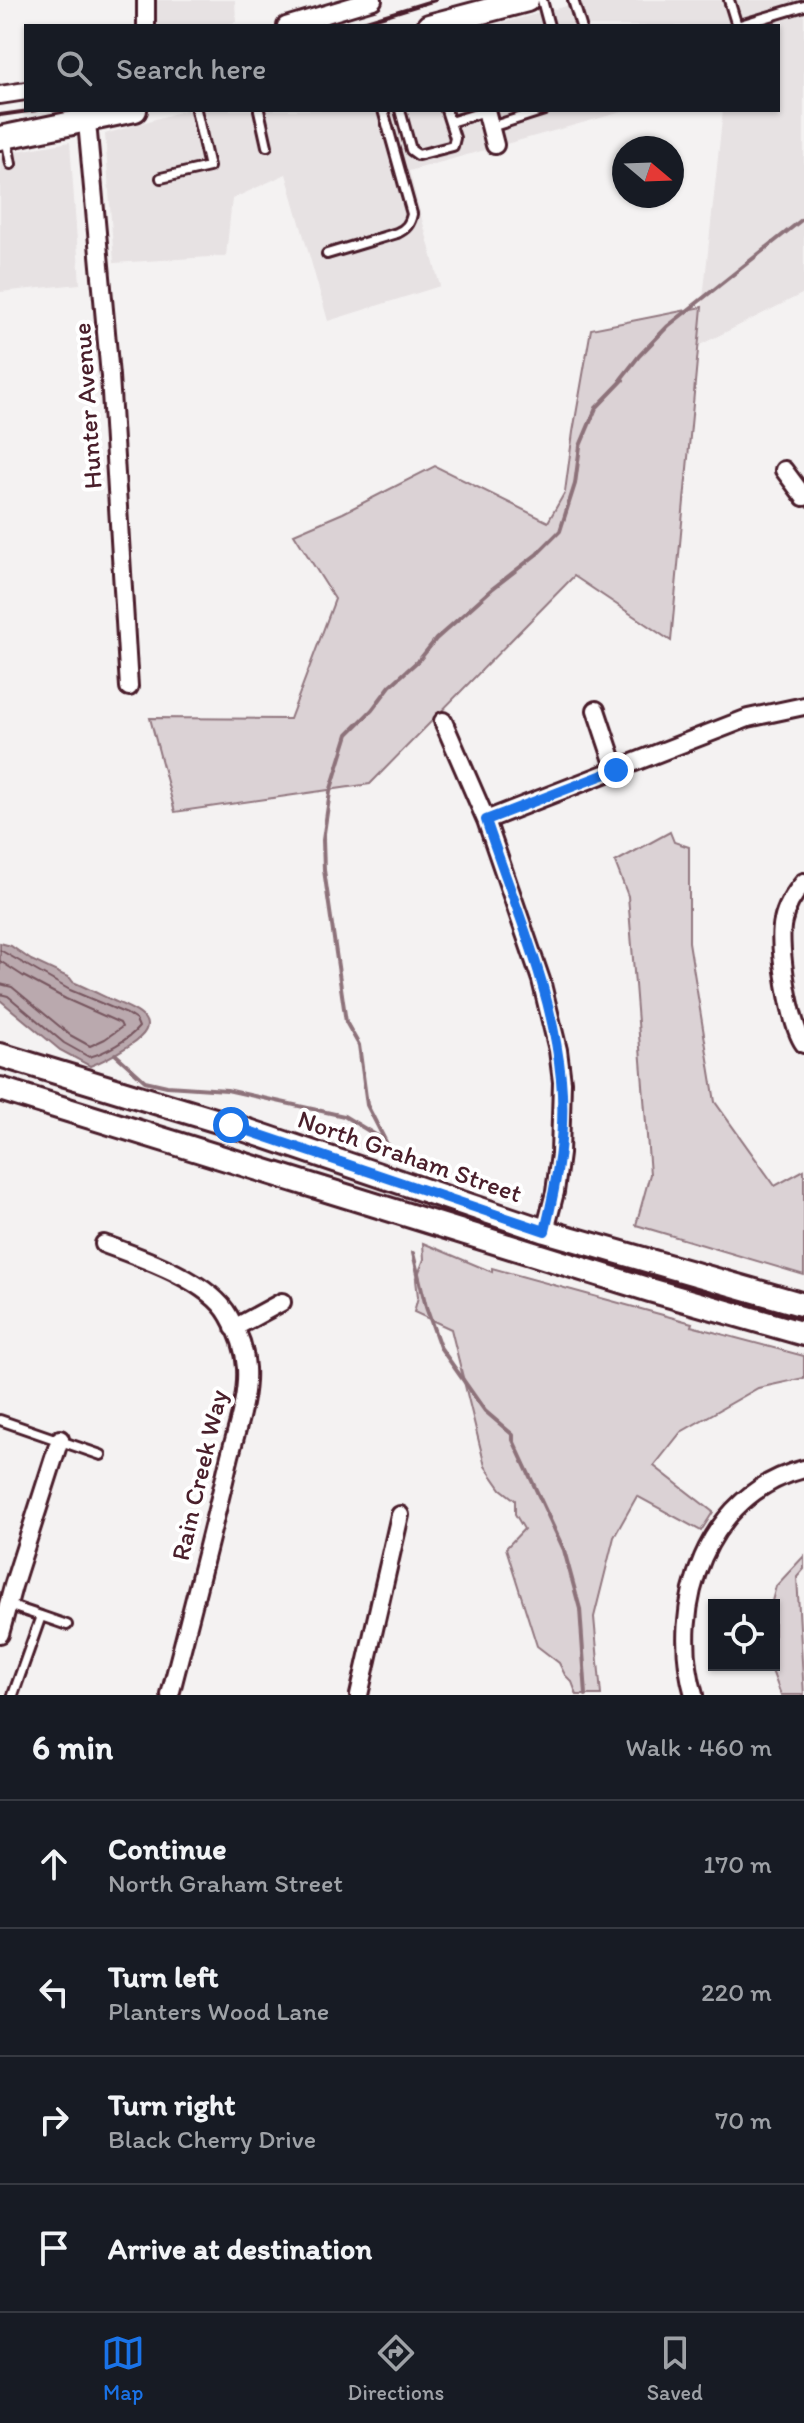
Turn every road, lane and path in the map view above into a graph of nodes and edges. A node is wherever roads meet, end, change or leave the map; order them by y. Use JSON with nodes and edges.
{"nodes":[{"id":1,"x":146,"y":0,"type":"edge"},
{"id":2,"x":373,"y":0,"type":"edge"},
{"id":3,"x":527,"y":0,"type":"edge"},
{"id":4,"x":542,"y":0,"type":"edge"},
{"id":5,"x":573,"y":0,"type":"edge"},
{"id":6,"x":729,"y":0,"type":"edge"},
{"id":7,"x":804,"y":6,"type":"edge"},
{"id":8,"x":462,"y":22,"type":"edge"},
{"id":9,"x":146,"y":24,"type":"edge"},
{"id":10,"x":293,"y":24,"type":"edge"},
{"id":11,"x":548,"y":24,"type":"edge"},
{"id":12,"x":580,"y":24,"type":"edge"},
{"id":13,"x":736,"y":24,"type":"edge"},
{"id":14,"x":744,"y":24,"type":"edge"},
{"id":15,"x":24,"y":91,"type":"edge"},
{"id":16,"x":0,"y":95,"type":"edge"},
{"id":17,"x":127,"y":112,"type":"edge"},
{"id":18,"x":196,"y":112,"type":"edge"},
{"id":19,"x":259,"y":112,"type":"edge"},
{"id":20,"x":384,"y":112,"type":"edge"},
{"id":21,"x":401,"y":112,"type":"edge"},
{"id":22,"x":447,"y":112,"type":"edge"},
{"id":23,"x":525,"y":112,"type":"edge"},
{"id":24,"x":487,"y":116,"type":"edge"},
{"id":25,"x":87,"y":122,"type":"junction"},
{"id":26,"x":450,"y":122,"type":"junction"},
{"id":27,"x":3,"y":137,"type":"edge"},
{"id":28,"x":495,"y":145,"type":"dead end"},
{"id":29,"x":267,"y":146,"type":"dead end"},
{"id":30,"x":11,"y":164,"type":"dead end"},
{"id":31,"x":161,"y":178,"type":"dead end"},
{"id":32,"x":327,"y":254,"type":"dead end"},
{"id":33,"x":784,"y":470,"type":"dead end"},
{"id":34,"x":804,"y":497,"type":"edge"},
{"id":35,"x":129,"y":687,"type":"dead end"},
{"id":36,"x":804,"y":706,"type":"edge"},
{"id":37,"x":596,"y":710,"type":"dead end"},
{"id":38,"x":443,"y":721,"type":"dead end"},
{"id":39,"x":616,"y":770,"type":"junction"},
{"id":40,"x":486,"y":820,"type":"junction"},
{"id":41,"x":804,"y":882,"type":"edge"},
{"id":42,"x":804,"y":1044,"type":"edge"},
{"id":43,"x":0,"y":1055,"type":"edge"},
{"id":44,"x":0,"y":1089,"type":"edge"},
{"id":45,"x":545,"y":1231,"type":"junction"},
{"id":46,"x":104,"y":1244,"type":"dead end"},
{"id":47,"x":282,"y":1302,"type":"dead end"},
{"id":48,"x":804,"y":1305,"type":"edge"},
{"id":49,"x":234,"y":1328,"type":"junction"},
{"id":50,"x":804,"y":1334,"type":"edge"},
{"id":51,"x":0,"y":1420,"type":"edge"},
{"id":52,"x":60,"y":1439,"type":"junction"},
{"id":53,"x":101,"y":1455,"type":"dead end"},
{"id":54,"x":804,"y":1469,"type":"edge"},
{"id":55,"x":400,"y":1515,"type":"dead end"},
{"id":56,"x":8,"y":1605,"type":"junction"},
{"id":57,"x":41,"y":1616,"type":"junction"},
{"id":58,"x":67,"y":1625,"type":"dead end"},
{"id":59,"x":0,"y":1634,"type":"edge"},
{"id":60,"x":13,"y":1695,"type":"edge"},
{"id":61,"x":170,"y":1695,"type":"edge"},
{"id":62,"x":359,"y":1695,"type":"edge"},
{"id":63,"x":694,"y":1695,"type":"edge"}],
"edges":[{"from":1,"to":9,"type":"street"},
{"from":2,"to":10,"type":"street"},
{"from":3,"to":8,"type":"main road"},
{"from":4,"to":11,"type":"lane"},
{"from":5,"to":12,"type":"lane"},
{"from":6,"to":13,"type":"lane"},
{"from":7,"to":14,"type":"lane"},
{"from":15,"to":16,"type":"street"},
{"from":17,"to":25,"type":"main road"},
{"from":18,"to":31,"type":"lane"},
{"from":19,"to":29,"type":"lane"},
{"from":20,"to":32,"type":"lane"},
{"from":21,"to":26,"type":"lane"},
{"from":22,"to":26,"type":"lane"},
{"from":23,"to":24,"type":"lane"},
{"from":24,"to":26,"type":"lane"},
{"from":24,"to":28,"type":"street"},
{"from":25,"to":27,"type":"main road"},
{"from":25,"to":35,"type":"street","name":"Hunter Avenue"},
{"from":27,"to":30,"type":"lane"},
{"from":33,"to":34,"type":"street"},
{"from":36,"to":39,"type":"street"},
{"from":37,"to":39,"type":"street"},
{"from":38,"to":40,"type":"street"},
{"from":39,"to":40,"type":"street"},
{"from":40,"to":45,"type":"street"},
{"from":41,"to":42,"type":"street"},
{"from":43,"to":45,"type":"main road","name":"North Graham Street"},
{"from":44,"to":50,"type":"main road","name":"North Graham Street"},
{"from":45,"to":48,"type":"main road","name":"North Graham Street"},
{"from":46,"to":49,"type":"street","name":"Rain Creek Way"},
{"from":47,"to":49,"type":"street"},
{"from":49,"to":61,"type":"street","name":"Rain Creek Way"},
{"from":51,"to":52,"type":"lane"},
{"from":52,"to":53,"type":"lane"},
{"from":52,"to":56,"type":"street"},
{"from":54,"to":63,"type":"street"},
{"from":55,"to":62,"type":"street"},
{"from":56,"to":57,"type":"lane"},
{"from":56,"to":59,"type":"street"},
{"from":57,"to":58,"type":"lane"},
{"from":57,"to":60,"type":"lane"}]}
